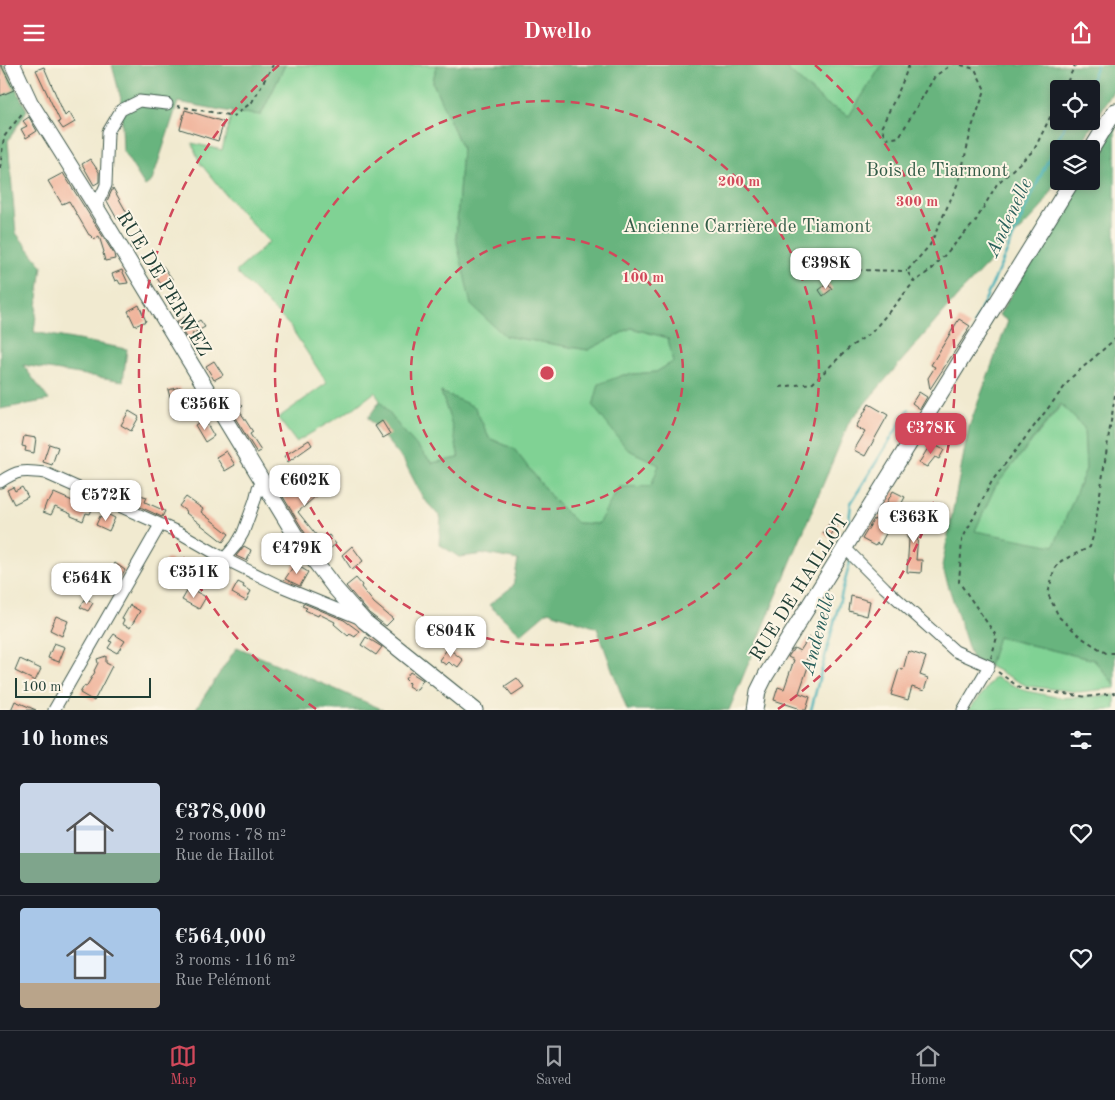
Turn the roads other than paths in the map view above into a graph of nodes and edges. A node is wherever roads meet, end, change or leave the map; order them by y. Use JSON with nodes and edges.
{"nodes":[{"id":1,"x":13,"y":65,"type":"edge"},
{"id":2,"x":168,"y":104,"type":"road end"},
{"id":3,"x":1115,"y":111,"type":"edge"},
{"id":4,"x":1097,"y":140,"type":"edge"},
{"id":5,"x":1066,"y":190,"type":"edge"},
{"id":6,"x":96,"y":207,"type":"junction"},
{"id":7,"x":0,"y":482,"type":"edge"},
{"id":8,"x":263,"y":482,"type":"junction"},
{"id":9,"x":160,"y":525,"type":"junction"},
{"id":10,"x":844,"y":547,"type":"junction"},
{"id":11,"x":224,"y":559,"type":"junction"},
{"id":12,"x":364,"y":621,"type":"junction"},
{"id":13,"x":54,"y":710,"type":"edge"},
{"id":14,"x":475,"y":710,"type":"edge"},
{"id":15,"x":755,"y":710,"type":"edge"},
{"id":16,"x":963,"y":710,"type":"edge"}],
"edges":[{"from":1,"to":6,"type":"street","name":"RUE DE PERWEZ"},
{"from":2,"to":6,"type":"street"},
{"from":3,"to":4,"type":"street"},
{"from":5,"to":10,"type":"street","name":"RUE DE HAILLOT"},
{"from":6,"to":8,"type":"street","name":"RUE DE PERWEZ"},
{"from":7,"to":9,"type":"street"},
{"from":8,"to":11,"type":"street"},
{"from":8,"to":12,"type":"street","name":"RUE DE PERWEZ"},
{"from":9,"to":11,"type":"street"},
{"from":9,"to":13,"type":"street"},
{"from":10,"to":15,"type":"street","name":"RUE DE HAILLOT"},
{"from":10,"to":16,"type":"street"},
{"from":11,"to":12,"type":"street"},
{"from":12,"to":14,"type":"street","name":"RUE DE PERWEZ"}]}
